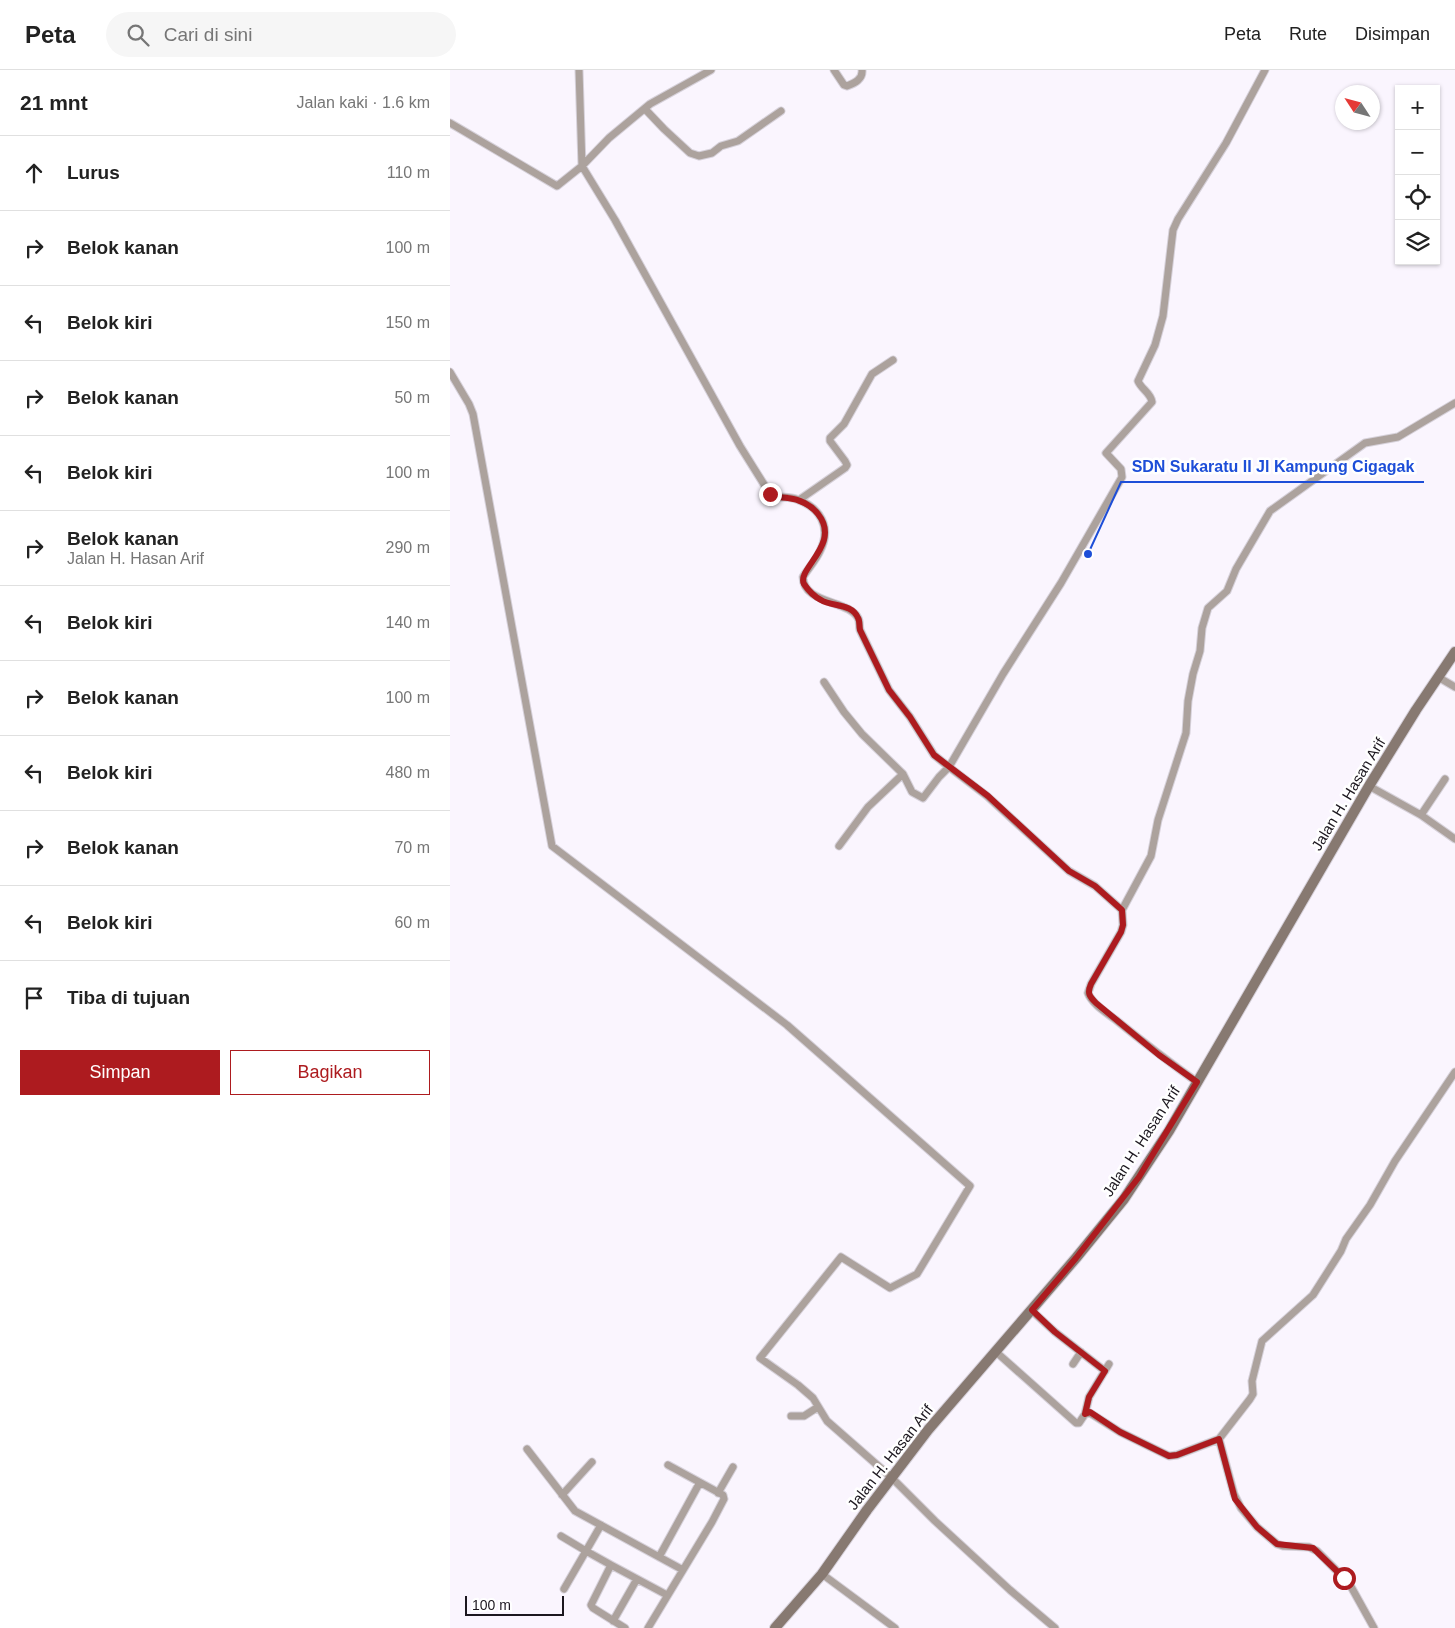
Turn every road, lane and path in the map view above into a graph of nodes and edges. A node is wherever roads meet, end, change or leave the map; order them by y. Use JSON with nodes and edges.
{"nodes":[{"id":1,"x":580,"y":70,"type":"edge"},
{"id":2,"x":711,"y":70,"type":"edge"},
{"id":3,"x":834,"y":70,"type":"edge"},
{"id":4,"x":862,"y":70,"type":"edge"},
{"id":5,"x":1265,"y":70,"type":"edge"},
{"id":6,"x":645,"y":109,"type":"junction"},
{"id":7,"x":782,"y":111,"type":"dead end"},
{"id":8,"x":450,"y":123,"type":"edge"},
{"id":9,"x":582,"y":166,"type":"junction"},
{"id":10,"x":893,"y":360,"type":"dead end"},
{"id":11,"x":450,"y":372,"type":"edge"},
{"id":12,"x":1455,"y":402,"type":"edge"},
{"id":13,"x":798,"y":500,"type":"junction"},
{"id":14,"x":1455,"y":652,"type":"edge"},
{"id":15,"x":1438,"y":677,"type":"junction"},
{"id":16,"x":824,"y":682,"type":"dead end"},
{"id":17,"x":1455,"y":687,"type":"edge"},
{"id":18,"x":950,"y":767,"type":"junction"},
{"id":19,"x":903,"y":774,"type":"junction"},
{"id":20,"x":1445,"y":779,"type":"dead end"},
{"id":21,"x":1369,"y":786,"type":"junction"},
{"id":22,"x":1421,"y":815,"type":"junction"},
{"id":23,"x":1455,"y":839,"type":"edge"},
{"id":24,"x":839,"y":846,"type":"dead end"},
{"id":25,"x":1122,"y":910,"type":"junction"},
{"id":26,"x":1455,"y":1072,"type":"edge"},
{"id":27,"x":1197,"y":1082,"type":"junction"},
{"id":28,"x":1032,"y":1310,"type":"junction"},
{"id":29,"x":995,"y":1351,"type":"junction"},
{"id":30,"x":1081,"y":1352,"type":"junction"},
{"id":31,"x":1073,"y":1364,"type":"dead end"},
{"id":32,"x":818,"y":1407,"type":"junction"},
{"id":33,"x":1085,"y":1414,"type":"junction"},
{"id":34,"x":791,"y":1416,"type":"dead end"},
{"id":35,"x":1219,"y":1439,"type":"junction"},
{"id":36,"x":527,"y":1449,"type":"dead end"},
{"id":37,"x":592,"y":1462,"type":"dead end"},
{"id":38,"x":668,"y":1465,"type":"dead end"},
{"id":39,"x":733,"y":1467,"type":"dead end"},
{"id":40,"x":890,"y":1480,"type":"junction"},
{"id":41,"x":699,"y":1484,"type":"junction"},
{"id":42,"x":718,"y":1493,"type":"junction"},
{"id":43,"x":562,"y":1496,"type":"junction"},
{"id":44,"x":601,"y":1525,"type":"junction"},
{"id":45,"x":561,"y":1536,"type":"dead end"},
{"id":46,"x":586,"y":1551,"type":"junction"},
{"id":47,"x":659,"y":1557,"type":"junction"},
{"id":48,"x":611,"y":1565,"type":"junction"},
{"id":49,"x":683,"y":1570,"type":"junction"},
{"id":50,"x":822,"y":1574,"type":"junction"},
{"id":51,"x":637,"y":1579,"type":"junction"},
{"id":52,"x":564,"y":1589,"type":"dead end"},
{"id":53,"x":667,"y":1595,"type":"junction"},
{"id":54,"x":613,"y":1621,"type":"junction"},
{"id":55,"x":625,"y":1628,"type":"edge"},
{"id":56,"x":648,"y":1628,"type":"edge"},
{"id":57,"x":775,"y":1628,"type":"edge"},
{"id":58,"x":895,"y":1628,"type":"edge"},
{"id":59,"x":1055,"y":1628,"type":"edge"},
{"id":60,"x":1374,"y":1628,"type":"edge"}],
"edges":[{"from":1,"to":9,"type":"street"},
{"from":2,"to":6,"type":"street"},
{"from":3,"to":4,"type":"street"},
{"from":5,"to":18,"type":"street"},
{"from":6,"to":7,"type":"street"},
{"from":6,"to":9,"type":"street"},
{"from":8,"to":9,"type":"street"},
{"from":9,"to":13,"type":"street"},
{"from":10,"to":13,"type":"street"},
{"from":11,"to":32,"type":"street"},
{"from":12,"to":25,"type":"street"},
{"from":13,"to":18,"type":"street"},
{"from":14,"to":15,"type":"main road","name":"Jalan H. Hasan Arif"},
{"from":15,"to":17,"type":"street"},
{"from":15,"to":21,"type":"main road","name":"Jalan H. Hasan Arif"},
{"from":16,"to":19,"type":"street"},
{"from":18,"to":19,"type":"street"},
{"from":18,"to":25,"type":"street"},
{"from":19,"to":24,"type":"street"},
{"from":20,"to":22,"type":"street"},
{"from":21,"to":22,"type":"street"},
{"from":21,"to":27,"type":"main road","name":"Jalan H. Hasan Arif"},
{"from":22,"to":23,"type":"street"},
{"from":25,"to":27,"type":"street"},
{"from":26,"to":35,"type":"street"},
{"from":27,"to":28,"type":"main road","name":"Jalan H. Hasan Arif"},
{"from":28,"to":29,"type":"main road","name":"Jalan H. Hasan Arif"},
{"from":28,"to":30,"type":"street"},
{"from":29,"to":33,"type":"street"},
{"from":29,"to":40,"type":"main road","name":"Jalan H. Hasan Arif"},
{"from":30,"to":31,"type":"street"},
{"from":30,"to":33,"type":"street"},
{"from":32,"to":34,"type":"street"},
{"from":32,"to":40,"type":"street"},
{"from":33,"to":35,"type":"street"},
{"from":35,"to":60,"type":"street"},
{"from":36,"to":43,"type":"street"},
{"from":37,"to":43,"type":"street"},
{"from":38,"to":41,"type":"street"},
{"from":39,"to":42,"type":"street"},
{"from":40,"to":50,"type":"main road","name":"Jalan H. Hasan Arif"},
{"from":40,"to":59,"type":"street"},
{"from":41,"to":42,"type":"street"},
{"from":41,"to":47,"type":"street"},
{"from":42,"to":49,"type":"street"},
{"from":43,"to":44,"type":"street"},
{"from":44,"to":46,"type":"street"},
{"from":44,"to":47,"type":"street"},
{"from":45,"to":46,"type":"street"},
{"from":46,"to":48,"type":"street"},
{"from":46,"to":52,"type":"street"},
{"from":47,"to":49,"type":"street"},
{"from":48,"to":51,"type":"street"},
{"from":48,"to":54,"type":"street"},
{"from":49,"to":53,"type":"street"},
{"from":50,"to":57,"type":"main road","name":"Jalan H. Hasan Arif"},
{"from":50,"to":58,"type":"street"},
{"from":51,"to":53,"type":"street"},
{"from":51,"to":54,"type":"street"},
{"from":53,"to":56,"type":"street"},
{"from":54,"to":55,"type":"street"}]}
